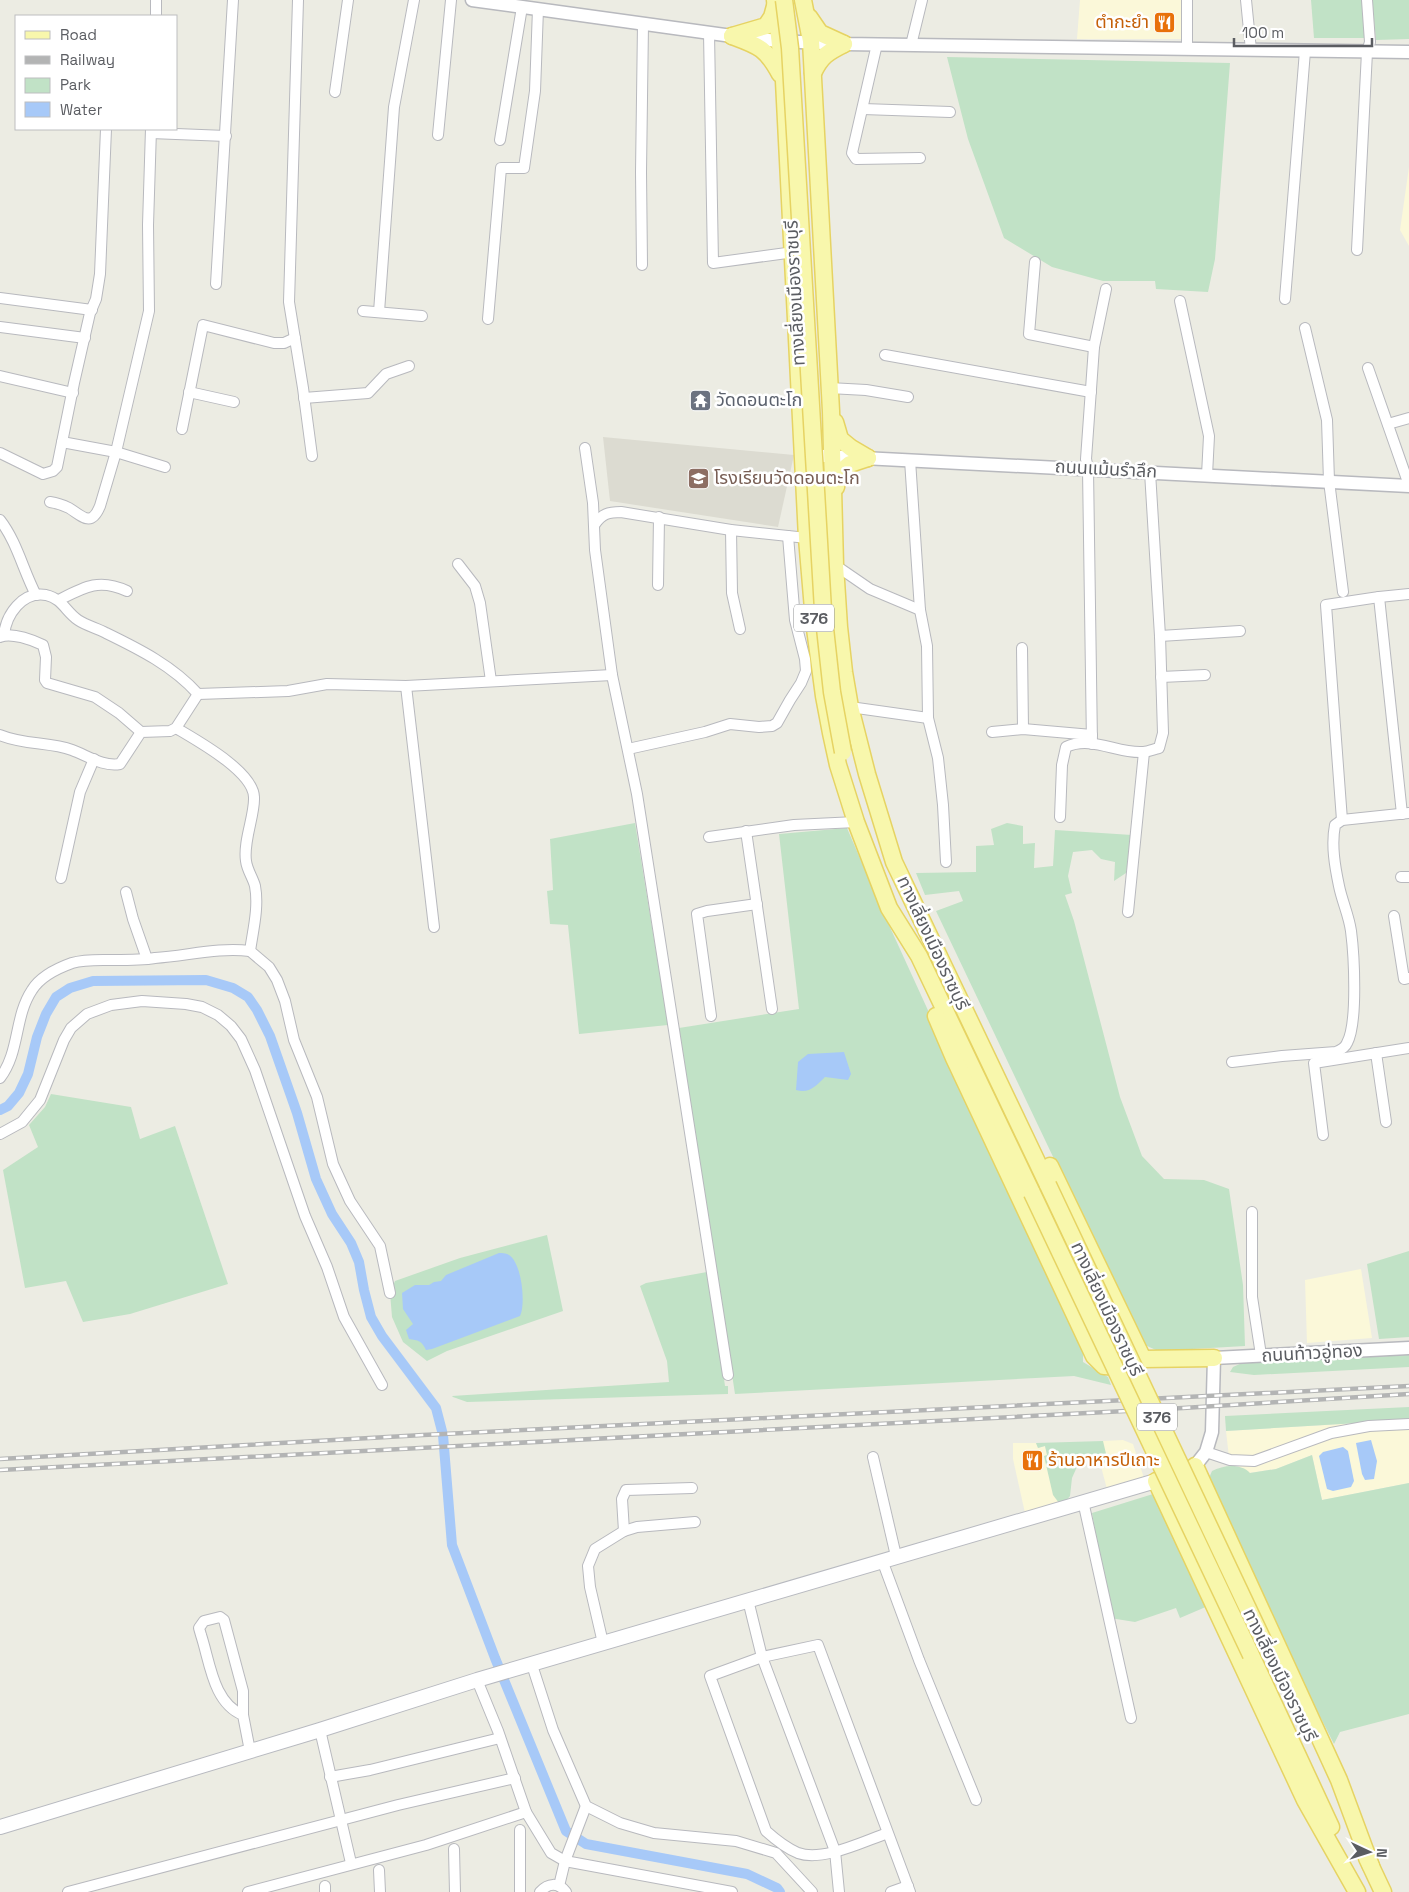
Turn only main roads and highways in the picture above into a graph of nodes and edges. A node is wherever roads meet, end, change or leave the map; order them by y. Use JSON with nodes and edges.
{"nodes":[{"id":1,"x":793,"y":0,"type":"edge"},
{"id":2,"x":778,"y":2,"type":"edge"},
{"id":3,"x":805,"y":6,"type":"edge"},
{"id":4,"x":813,"y":73,"type":"junction"},
{"id":5,"x":784,"y":81,"type":"junction"},
{"id":6,"x":831,"y":411,"type":"junction"},
{"id":7,"x":833,"y":508,"type":"junction"},
{"id":8,"x":849,"y":751,"type":"junction"},
{"id":9,"x":894,"y":862,"type":"junction"},
{"id":10,"x":889,"y":908,"type":"junction"},
{"id":11,"x":915,"y":908,"type":"junction"},
{"id":12,"x":919,"y":956,"type":"junction"},
{"id":13,"x":1214,"y":1358,"type":"road end"},
{"id":14,"x":1143,"y":1359,"type":"junction"},
{"id":15,"x":1195,"y":1466,"type":"joint"},
{"id":16,"x":1156,"y":1482,"type":"junction"},
{"id":17,"x":0,"y":1826,"type":"edge"},
{"id":18,"x":1371,"y":1866,"type":"junction"},
{"id":19,"x":1357,"y":1892,"type":"edge"},
{"id":20,"x":1361,"y":1892,"type":"edge"},
{"id":21,"x":1383,"y":1892,"type":"edge"}],
"edges":[{"from":1,"to":8,"type":"main road","name":"ทางเลี่ยงเมืองราชบุรี","number":"376"},
{"from":2,"to":5,"type":"main road","name":"ทางเลี่ยงเมืองราชบุรี","number":"376"},
{"from":2,"to":5,"type":"main road"},
{"from":2,"to":8,"type":"main road","name":"ทางเลี่ยงเมืองราชบุรี","number":"376","bridge":true},
{"from":3,"to":4,"type":"main road","name":"ทางเลี่ยงเมืองราชบุรี","number":"376"},
{"from":3,"to":4,"type":"main road"},
{"from":4,"to":6,"type":"main road","name":"ทางเลี่ยงเมืองราชบุรี","number":"376"},
{"from":5,"to":10,"type":"main road","name":"ทางเลี่ยงเมืองราชบุรี","number":"376"},
{"from":6,"to":7,"type":"main road","name":"ทางเลี่ยงเมืองราชบุรี","number":"376"},
{"from":6,"to":7,"type":"main road"},
{"from":7,"to":9,"type":"main road","name":"ทางเลี่ยงเมืองราชบุรี","number":"376"},
{"from":8,"to":9,"type":"main road","name":"ทางเลี่ยงเมืองราชบุรี","number":"376"},
{"from":8,"to":12,"type":"main road","name":"ทางเลี่ยงเมืองราชบุรี","number":"376"},
{"from":9,"to":11,"type":"main road","name":"ทางเลี่ยงเมืองราชบุรี","number":"376"},
{"from":10,"to":12,"type":"main road","name":"ทางเลี่ยงเมืองราชบุรี","number":"376"},
{"from":10,"to":14,"type":"main road"},
{"from":11,"to":14,"type":"main road"},
{"from":11,"to":18,"type":"main road","name":"ทางเลี่ยงเมืองราชบุรี","number":"376","bridge":true},
{"from":12,"to":20,"type":"main road","name":"ทางเลี่ยงเมืองราชบุรี","number":"376","bridge":true},
{"from":13,"to":14,"type":"main road"},
{"from":15,"to":16,"type":"main road"},
{"from":15,"to":18,"type":"main road"},
{"from":16,"to":17,"type":"main road"},
{"from":16,"to":19,"type":"main road"},
{"from":18,"to":21,"type":"main road","name":"ทางเลี่ยงเมืองราชบุรี","number":"376"}]}
